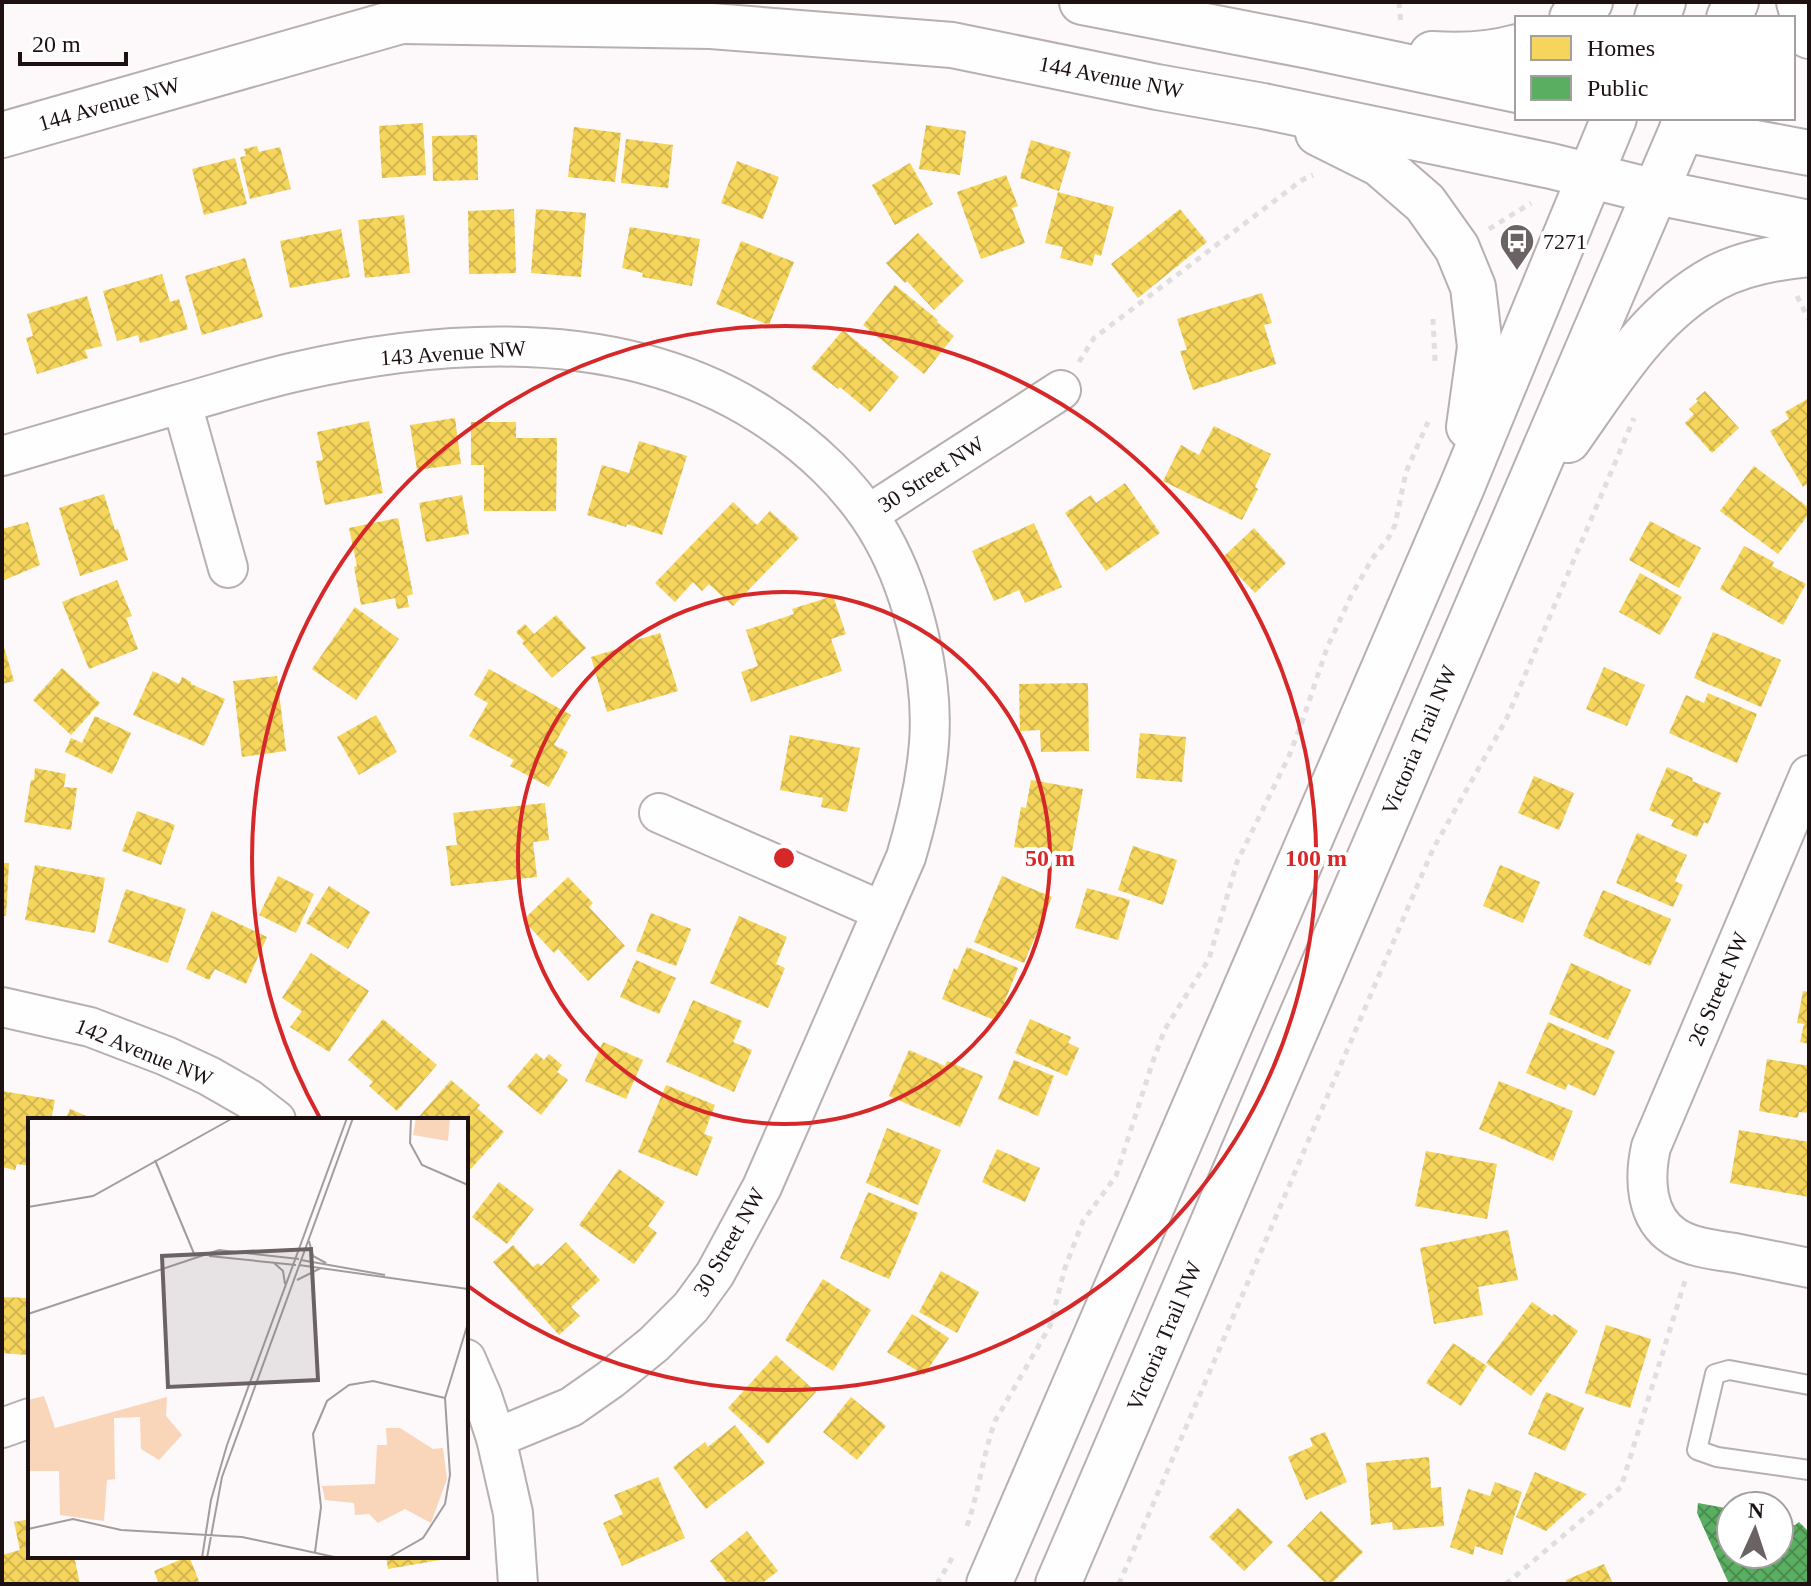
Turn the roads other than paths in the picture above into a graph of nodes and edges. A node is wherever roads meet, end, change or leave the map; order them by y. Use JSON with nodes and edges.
{"nodes":[{"id":1,"x":496,"y":2,"type":"edge"},
{"id":2,"x":1082,"y":2,"type":"edge"},
{"id":3,"x":1590,"y":2,"type":"edge"},
{"id":4,"x":1799,"y":2,"type":"edge"},
{"id":5,"x":398,"y":11,"type":"edge"},
{"id":6,"x":1574,"y":16,"type":"edge"},
{"id":7,"x":1809,"y":36,"type":"edge"},
{"id":8,"x":1309,"y":46,"type":"junction"},
{"id":9,"x":1515,"y":48,"type":"edge"},
{"id":10,"x":1515,"y":90,"type":"edge"},
{"id":11,"x":1263,"y":106,"type":"junction"},
{"id":12,"x":1613,"y":120,"type":"edge"},
{"id":13,"x":1655,"y":120,"type":"edge"},
{"id":14,"x":1685,"y":124,"type":"edge"},
{"id":15,"x":2,"y":135,"type":"edge"},
{"id":16,"x":1809,"y":153,"type":"edge"},
{"id":17,"x":1589,"y":177,"type":"junction"},
{"id":18,"x":1656,"y":192,"type":"junction"},
{"id":19,"x":1809,"y":223,"type":"edge"},
{"id":20,"x":1802,"y":274,"type":"edge"},
{"id":21,"x":1061,"y":390,"type":"road end"},
{"id":22,"x":182,"y":404,"type":"junction"},
{"id":23,"x":2,"y":456,"type":"edge"},
{"id":24,"x":1461,"y":489,"type":"junction"},
{"id":25,"x":1518,"y":511,"type":"junction"},
{"id":26,"x":869,"y":514,"type":"junction"},
{"id":27,"x":228,"y":568,"type":"dead end"},
{"id":28,"x":1809,"y":775,"type":"edge"},
{"id":29,"x":659,"y":813,"type":"dead end"},
{"id":30,"x":882,"y":911,"type":"junction"},
{"id":31,"x":2,"y":1007,"type":"edge"},
{"id":32,"x":273,"y":1118,"type":"edge"},
{"id":33,"x":1809,"y":1268,"type":"edge"},
{"id":34,"x":468,"y":1364,"type":"edge"},
{"id":35,"x":1809,"y":1385,"type":"edge"},
{"id":36,"x":28,"y":1419,"type":"edge"},
{"id":37,"x":2,"y":1428,"type":"edge"},
{"id":38,"x":496,"y":1438,"type":"junction"},
{"id":39,"x":1809,"y":1470,"type":"edge"},
{"id":40,"x":518,"y":1584,"type":"edge"},
{"id":41,"x":989,"y":1584,"type":"edge"},
{"id":42,"x":1058,"y":1584,"type":"edge"}],
"edges":[{"from":1,"to":5,"type":"main road","name":"144 Avenue NW"},
{"from":2,"to":8,"type":"main road"},
{"from":3,"to":6,"type":"main road"},
{"from":4,"to":7,"type":"main road"},
{"from":5,"to":11,"type":"main road","name":"144 Avenue NW"},
{"from":5,"to":15,"type":"main road","name":"144 Avenue NW"},
{"from":8,"to":9,"type":"main road"},
{"from":8,"to":10,"type":"main road"},
{"from":11,"to":17,"type":"main road","name":"144 Avenue NW"},
{"from":11,"to":24,"type":"main road"},
{"from":12,"to":17,"type":"main road"},
{"from":13,"to":14,"type":"main road"},
{"from":14,"to":16,"type":"main road"},
{"from":14,"to":18,"type":"main road","name":"Victoria Trail NW"},
{"from":17,"to":18,"type":"main road","name":"144 Avenue NW"},
{"from":17,"to":24,"type":"main road"},
{"from":18,"to":19,"type":"main road","name":"144 Avenue NW"},
{"from":18,"to":25,"type":"main road","name":"Victoria Trail NW"},
{"from":20,"to":25,"type":"main road"},
{"from":21,"to":26,"type":"street","name":"30 Street NW"},
{"from":22,"to":23,"type":"street","name":"143 Avenue NW"},
{"from":22,"to":26,"type":"street","name":"143 Avenue NW"},
{"from":22,"to":27,"type":"street"},
{"from":24,"to":41,"type":"main road"},
{"from":25,"to":42,"type":"main road","name":"Victoria Trail NW"},
{"from":26,"to":30,"type":"street","name":"30 Street NW"},
{"from":28,"to":33,"type":"street","name":"26 Street NW"},
{"from":29,"to":30,"type":"street"},
{"from":30,"to":38,"type":"street","name":"30 Street NW"},
{"from":31,"to":32,"type":"street","name":"142 Avenue NW"},
{"from":34,"to":38,"type":"street"},
{"from":35,"to":39,"type":"lane"},
{"from":36,"to":37,"type":"street"},
{"from":38,"to":40,"type":"street"}]}
